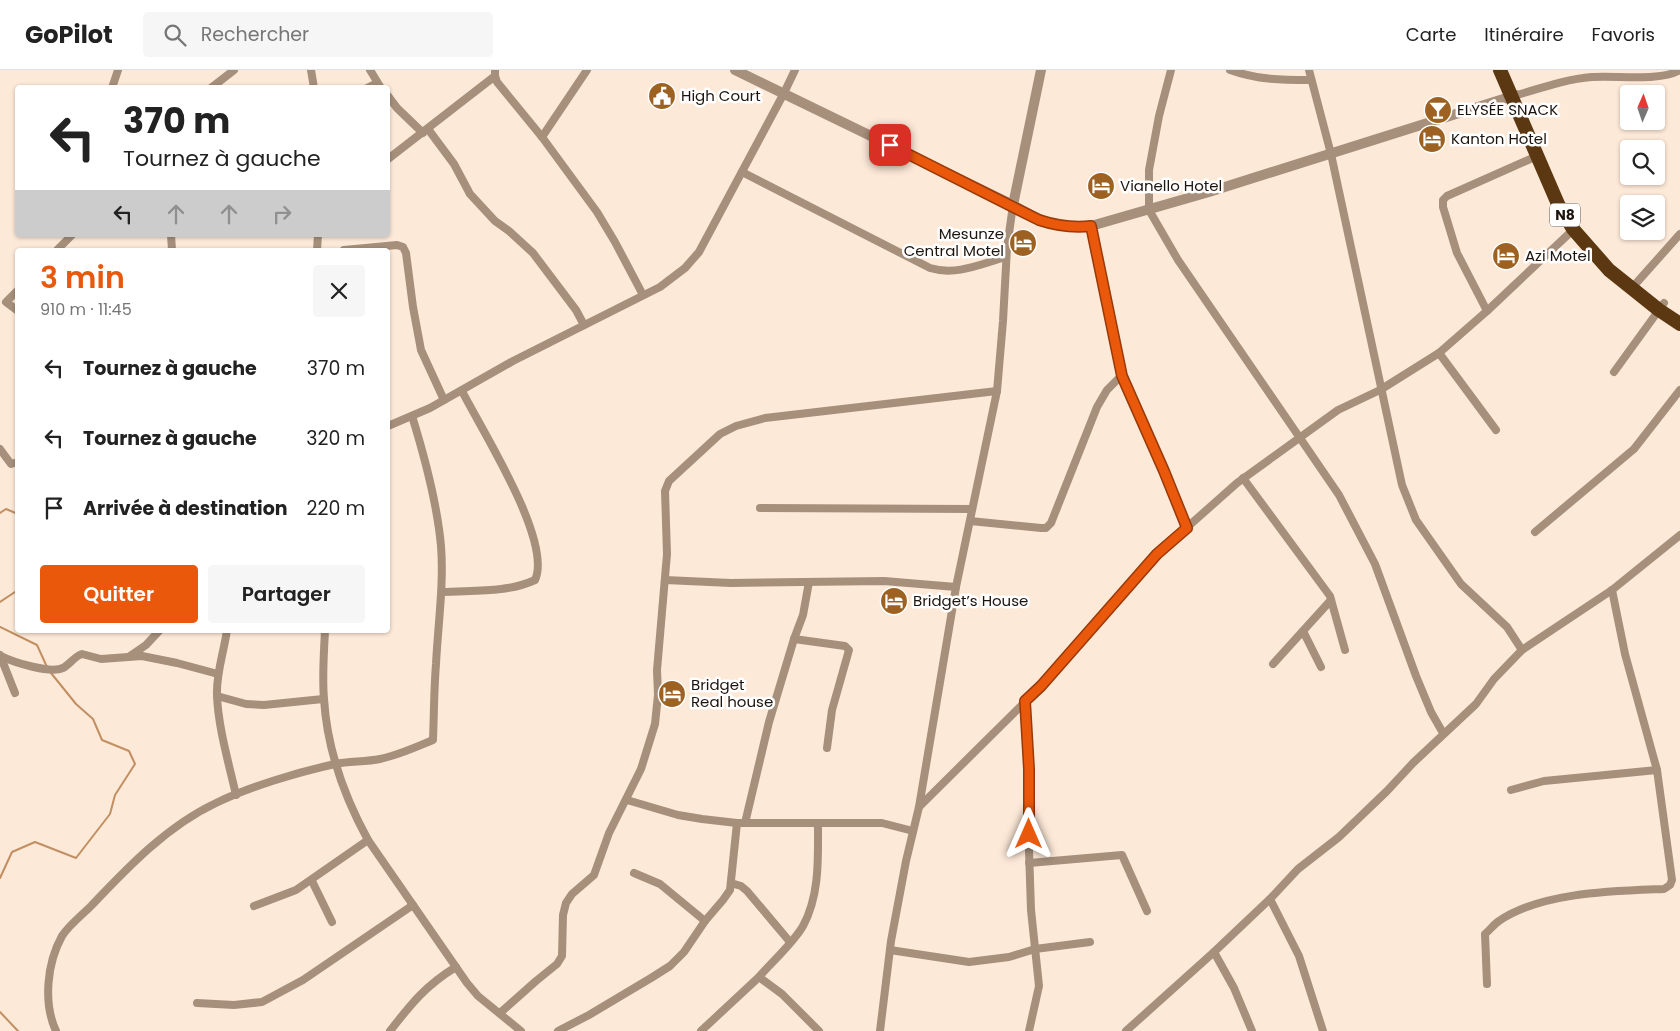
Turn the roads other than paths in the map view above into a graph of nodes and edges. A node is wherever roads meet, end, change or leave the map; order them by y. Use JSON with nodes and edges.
{"nodes":[{"id":1,"x":118,"y":70,"type":"edge"},
{"id":2,"x":234,"y":70,"type":"edge"},
{"id":3,"x":311,"y":70,"type":"edge"},
{"id":4,"x":370,"y":70,"type":"edge"},
{"id":5,"x":587,"y":70,"type":"edge"},
{"id":6,"x":735,"y":70,"type":"edge"},
{"id":7,"x":795,"y":70,"type":"edge"},
{"id":8,"x":1041,"y":70,"type":"edge"},
{"id":9,"x":1171,"y":70,"type":"edge"},
{"id":10,"x":1230,"y":70,"type":"edge"},
{"id":11,"x":1309,"y":70,"type":"edge"},
{"id":12,"x":1500,"y":70,"type":"edge"},
{"id":13,"x":1506,"y":70,"type":"edge"},
{"id":14,"x":1680,"y":70,"type":"edge"},
{"id":15,"x":495,"y":73,"type":"edge"},
{"id":16,"x":1311,"y":80,"type":"junction"},
{"id":17,"x":113,"y":85,"type":"edge"},
{"id":18,"x":215,"y":85,"type":"edge"},
{"id":19,"x":314,"y":85,"type":"edge"},
{"id":20,"x":379,"y":85,"type":"edge"},
{"id":21,"x":784,"y":93,"type":"junction"},
{"id":22,"x":1514,"y":96,"type":"junction"},
{"id":23,"x":390,"y":99,"type":"edge"},
{"id":24,"x":426,"y":131,"type":"junction"},
{"id":25,"x":542,"y":137,"type":"junction"},
{"id":26,"x":1331,"y":154,"type":"junction"},
{"id":27,"x":1537,"y":156,"type":"junction"},
{"id":28,"x":390,"y":158,"type":"edge"},
{"id":29,"x":742,"y":172,"type":"junction"},
{"id":30,"x":1013,"y":206,"type":"junction"},
{"id":31,"x":1149,"y":210,"type":"junction"},
{"id":32,"x":1091,"y":226,"type":"junction"},
{"id":33,"x":1576,"y":227,"type":"junction"},
{"id":34,"x":1680,"y":234,"type":"edge"},
{"id":35,"x":70,"y":237,"type":"edge"},
{"id":36,"x":59,"y":248,"type":"edge"},
{"id":37,"x":365,"y":248,"type":"edge"},
{"id":38,"x":1006,"y":257,"type":"junction"},
{"id":39,"x":1634,"y":286,"type":"junction"},
{"id":40,"x":15,"y":293,"type":"edge"},
{"id":41,"x":643,"y":295,"type":"junction"},
{"id":42,"x":2,"y":304,"type":"edge"},
{"id":43,"x":1662,"y":307,"type":"junction"},
{"id":44,"x":15,"y":310,"type":"edge"},
{"id":45,"x":1488,"y":311,"type":"junction"},
{"id":46,"x":1680,"y":314,"type":"edge"},
{"id":47,"x":1680,"y":324,"type":"edge"},
{"id":48,"x":584,"y":325,"type":"junction"},
{"id":49,"x":1439,"y":353,"type":"junction"},
{"id":50,"x":1614,"y":372,"type":"dead end"},
{"id":51,"x":1122,"y":376,"type":"junction"},
{"id":52,"x":1380,"y":390,"type":"junction"},
{"id":53,"x":1680,"y":390,"type":"edge"},
{"id":54,"x":462,"y":391,"type":"junction"},
{"id":55,"x":997,"y":391,"type":"junction"},
{"id":56,"x":444,"y":400,"type":"junction"},
{"id":57,"x":412,"y":416,"type":"junction"},
{"id":58,"x":390,"y":425,"type":"edge"},
{"id":59,"x":1496,"y":430,"type":"dead end"},
{"id":60,"x":1299,"y":437,"type":"junction"},
{"id":61,"x":0,"y":449,"type":"edge"},
{"id":62,"x":15,"y":463,"type":"edge"},
{"id":63,"x":1243,"y":478,"type":"junction"},
{"id":64,"x":760,"y":508,"type":"dead end"},
{"id":65,"x":972,"y":509,"type":"junction"},
{"id":66,"x":970,"y":521,"type":"junction"},
{"id":67,"x":1187,"y":528,"type":"junction"},
{"id":68,"x":1535,"y":532,"type":"dead end"},
{"id":69,"x":1680,"y":535,"type":"edge"},
{"id":70,"x":665,"y":580,"type":"junction"},
{"id":71,"x":809,"y":582,"type":"junction"},
{"id":72,"x":956,"y":587,"type":"junction"},
{"id":73,"x":1612,"y":590,"type":"junction"},
{"id":74,"x":442,"y":592,"type":"junction"},
{"id":75,"x":1331,"y":600,"type":"junction"},
{"id":76,"x":1303,"y":631,"type":"junction"},
{"id":77,"x":157,"y":633,"type":"edge"},
{"id":78,"x":226,"y":633,"type":"edge"},
{"id":79,"x":325,"y":633,"type":"edge"},
{"id":80,"x":794,"y":639,"type":"junction"},
{"id":81,"x":1345,"y":650,"type":"dead end"},
{"id":82,"x":1522,"y":650,"type":"junction"},
{"id":83,"x":0,"y":656,"type":"edge"},
{"id":84,"x":130,"y":656,"type":"junction"},
{"id":85,"x":1273,"y":664,"type":"dead end"},
{"id":86,"x":1321,"y":667,"type":"dead end"},
{"id":87,"x":218,"y":674,"type":"junction"},
{"id":88,"x":14,"y":694,"type":"dead end"},
{"id":89,"x":217,"y":696,"type":"junction"},
{"id":90,"x":324,"y":699,"type":"junction"},
{"id":91,"x":1025,"y":701,"type":"junction"},
{"id":92,"x":1443,"y":733,"type":"junction"},
{"id":93,"x":828,"y":748,"type":"dead end"},
{"id":94,"x":336,"y":764,"type":"junction"},
{"id":95,"x":1657,"y":770,"type":"junction"},
{"id":96,"x":1510,"y":790,"type":"dead end"},
{"id":97,"x":236,"y":795,"type":"junction"},
{"id":98,"x":627,"y":800,"type":"junction"},
{"id":99,"x":918,"y":807,"type":"junction"},
{"id":100,"x":741,"y":823,"type":"junction"},
{"id":101,"x":818,"y":823,"type":"junction"},
{"id":102,"x":913,"y":831,"type":"junction"},
{"id":103,"x":368,"y":840,"type":"junction"},
{"id":104,"x":1029,"y":862,"type":"junction"},
{"id":105,"x":634,"y":873,"type":"dead end"},
{"id":106,"x":312,"y":881,"type":"junction"},
{"id":107,"x":732,"y":883,"type":"junction"},
{"id":108,"x":1270,"y":899,"type":"junction"},
{"id":109,"x":413,"y":905,"type":"junction"},
{"id":110,"x":254,"y":906,"type":"dead end"},
{"id":111,"x":1147,"y":911,"type":"dead end"},
{"id":112,"x":705,"y":921,"type":"junction"},
{"id":113,"x":332,"y":922,"type":"dead end"},
{"id":114,"x":790,"y":942,"type":"junction"},
{"id":115,"x":1090,"y":942,"type":"dead end"},
{"id":116,"x":1035,"y":949,"type":"junction"},
{"id":117,"x":890,"y":950,"type":"junction"},
{"id":118,"x":1214,"y":952,"type":"junction"},
{"id":119,"x":456,"y":967,"type":"junction"},
{"id":120,"x":759,"y":977,"type":"junction"},
{"id":121,"x":1487,"y":984,"type":"dead end"},
{"id":122,"x":197,"y":1003,"type":"dead end"},
{"id":123,"x":500,"y":1013,"type":"junction"},
{"id":124,"x":56,"y":1031,"type":"edge"},
{"id":125,"x":390,"y":1031,"type":"edge"},
{"id":126,"x":521,"y":1031,"type":"edge"},
{"id":127,"x":558,"y":1031,"type":"edge"},
{"id":128,"x":701,"y":1031,"type":"edge"},
{"id":129,"x":819,"y":1031,"type":"edge"},
{"id":130,"x":880,"y":1031,"type":"edge"},
{"id":131,"x":1029,"y":1031,"type":"edge"},
{"id":132,"x":1126,"y":1031,"type":"edge"},
{"id":133,"x":1252,"y":1031,"type":"edge"},
{"id":134,"x":1323,"y":1031,"type":"edge"}],
"edges":[{"from":1,"to":17,"type":"street"},
{"from":2,"to":18,"type":"street"},
{"from":3,"to":19,"type":"street"},
{"from":4,"to":20,"type":"street"},
{"from":5,"to":25,"type":"street"},
{"from":6,"to":21,"type":"street"},
{"from":7,"to":21,"type":"street"},
{"from":8,"to":30,"type":"street"},
{"from":9,"to":31,"type":"street"},
{"from":10,"to":16,"type":"street"},
{"from":11,"to":16,"type":"street"},
{"from":12,"to":22,"type":"highway","number":"N8"},
{"from":13,"to":22,"type":"highway","number":"N8"},
{"from":14,"to":22,"type":"street"},
{"from":15,"to":24,"type":"street"},
{"from":15,"to":25,"type":"street"},
{"from":16,"to":26,"type":"street"},
{"from":21,"to":29,"type":"street"},
{"from":21,"to":30,"type":"street"},
{"from":22,"to":26,"type":"street"},
{"from":22,"to":27,"type":"highway","number":"N8"},
{"from":22,"to":33,"type":"highway","number":"N8"},
{"from":23,"to":24,"type":"street"},
{"from":24,"to":28,"type":"street"},
{"from":24,"to":48,"type":"street"},
{"from":25,"to":41,"type":"street"},
{"from":26,"to":31,"type":"street"},
{"from":26,"to":52,"type":"street"},
{"from":27,"to":33,"type":"highway","number":"N8"},
{"from":27,"to":45,"type":"street"},
{"from":29,"to":38,"type":"street"},
{"from":29,"to":41,"type":"street"},
{"from":30,"to":32,"type":"street"},
{"from":30,"to":38,"type":"street"},
{"from":31,"to":32,"type":"street"},
{"from":31,"to":60,"type":"street"},
{"from":32,"to":51,"type":"street"},
{"from":33,"to":39,"type":"highway","number":"N8"},
{"from":33,"to":45,"type":"street"},
{"from":34,"to":39,"type":"street"},
{"from":35,"to":36,"type":"street"},
{"from":37,"to":56,"type":"street"},
{"from":38,"to":55,"type":"street"},
{"from":39,"to":43,"type":"highway","number":"N8"},
{"from":40,"to":42,"type":"street"},
{"from":41,"to":48,"type":"street"},
{"from":42,"to":44,"type":"street"},
{"from":43,"to":46,"type":"highway","number":"N8"},
{"from":43,"to":47,"type":"highway","number":"N8"},
{"from":43,"to":50,"type":"street"},
{"from":45,"to":49,"type":"street"},
{"from":48,"to":54,"type":"street"},
{"from":49,"to":52,"type":"street"},
{"from":49,"to":59,"type":"street"},
{"from":51,"to":66,"type":"street"},
{"from":51,"to":67,"type":"street"},
{"from":52,"to":60,"type":"street"},
{"from":52,"to":82,"type":"street"},
{"from":53,"to":68,"type":"street"},
{"from":54,"to":56,"type":"street"},
{"from":54,"to":74,"type":"street"},
{"from":55,"to":65,"type":"street"},
{"from":55,"to":70,"type":"street"},
{"from":56,"to":57,"type":"street"},
{"from":57,"to":58,"type":"street"},
{"from":57,"to":74,"type":"street"},
{"from":60,"to":63,"type":"street"},
{"from":60,"to":92,"type":"street"},
{"from":61,"to":62,"type":"street"},
{"from":63,"to":67,"type":"street"},
{"from":63,"to":75,"type":"street"},
{"from":64,"to":65,"type":"street"},
{"from":65,"to":66,"type":"street"},
{"from":66,"to":72,"type":"street"},
{"from":67,"to":91,"type":"street"},
{"from":69,"to":73,"type":"street"},
{"from":70,"to":71,"type":"street"},
{"from":70,"to":98,"type":"street"},
{"from":71,"to":72,"type":"street"},
{"from":71,"to":80,"type":"street"},
{"from":72,"to":99,"type":"street"},
{"from":73,"to":82,"type":"street"},
{"from":73,"to":95,"type":"street"},
{"from":74,"to":94,"type":"street"},
{"from":75,"to":76,"type":"street"},
{"from":75,"to":81,"type":"street"},
{"from":76,"to":85,"type":"street"},
{"from":76,"to":86,"type":"street"},
{"from":77,"to":84,"type":"street"},
{"from":78,"to":87,"type":"street"},
{"from":79,"to":90,"type":"street"},
{"from":80,"to":93,"type":"street"},
{"from":80,"to":100,"type":"street"},
{"from":82,"to":92,"type":"street"},
{"from":83,"to":84,"type":"street"},
{"from":83,"to":88,"type":"street"},
{"from":84,"to":87,"type":"street"},
{"from":87,"to":89,"type":"street"},
{"from":89,"to":90,"type":"street"},
{"from":89,"to":97,"type":"street"},
{"from":90,"to":94,"type":"street"},
{"from":91,"to":99,"type":"street"},
{"from":91,"to":104,"type":"street"},
{"from":92,"to":108,"type":"street"},
{"from":94,"to":97,"type":"street"},
{"from":94,"to":103,"type":"street"},
{"from":95,"to":96,"type":"street"},
{"from":95,"to":121,"type":"street"},
{"from":97,"to":124,"type":"street"},
{"from":98,"to":100,"type":"street"},
{"from":98,"to":123,"type":"street"},
{"from":99,"to":102,"type":"street"},
{"from":100,"to":101,"type":"street"},
{"from":100,"to":107,"type":"street"},
{"from":101,"to":102,"type":"street"},
{"from":101,"to":114,"type":"street"},
{"from":102,"to":117,"type":"street"},
{"from":103,"to":106,"type":"street"},
{"from":103,"to":109,"type":"street"},
{"from":104,"to":111,"type":"street"},
{"from":104,"to":116,"type":"street"},
{"from":105,"to":112,"type":"street"},
{"from":106,"to":110,"type":"street"},
{"from":106,"to":113,"type":"street"},
{"from":107,"to":112,"type":"street"},
{"from":107,"to":114,"type":"street"},
{"from":108,"to":118,"type":"street"},
{"from":108,"to":134,"type":"street"},
{"from":109,"to":119,"type":"street"},
{"from":109,"to":122,"type":"street"},
{"from":112,"to":127,"type":"street"},
{"from":114,"to":120,"type":"street"},
{"from":115,"to":116,"type":"street"},
{"from":116,"to":117,"type":"street"},
{"from":116,"to":131,"type":"street"},
{"from":117,"to":130,"type":"street"},
{"from":118,"to":132,"type":"street"},
{"from":118,"to":133,"type":"street"},
{"from":119,"to":123,"type":"street"},
{"from":119,"to":125,"type":"street"},
{"from":120,"to":128,"type":"street"},
{"from":120,"to":129,"type":"street"},
{"from":123,"to":126,"type":"street"}]}
